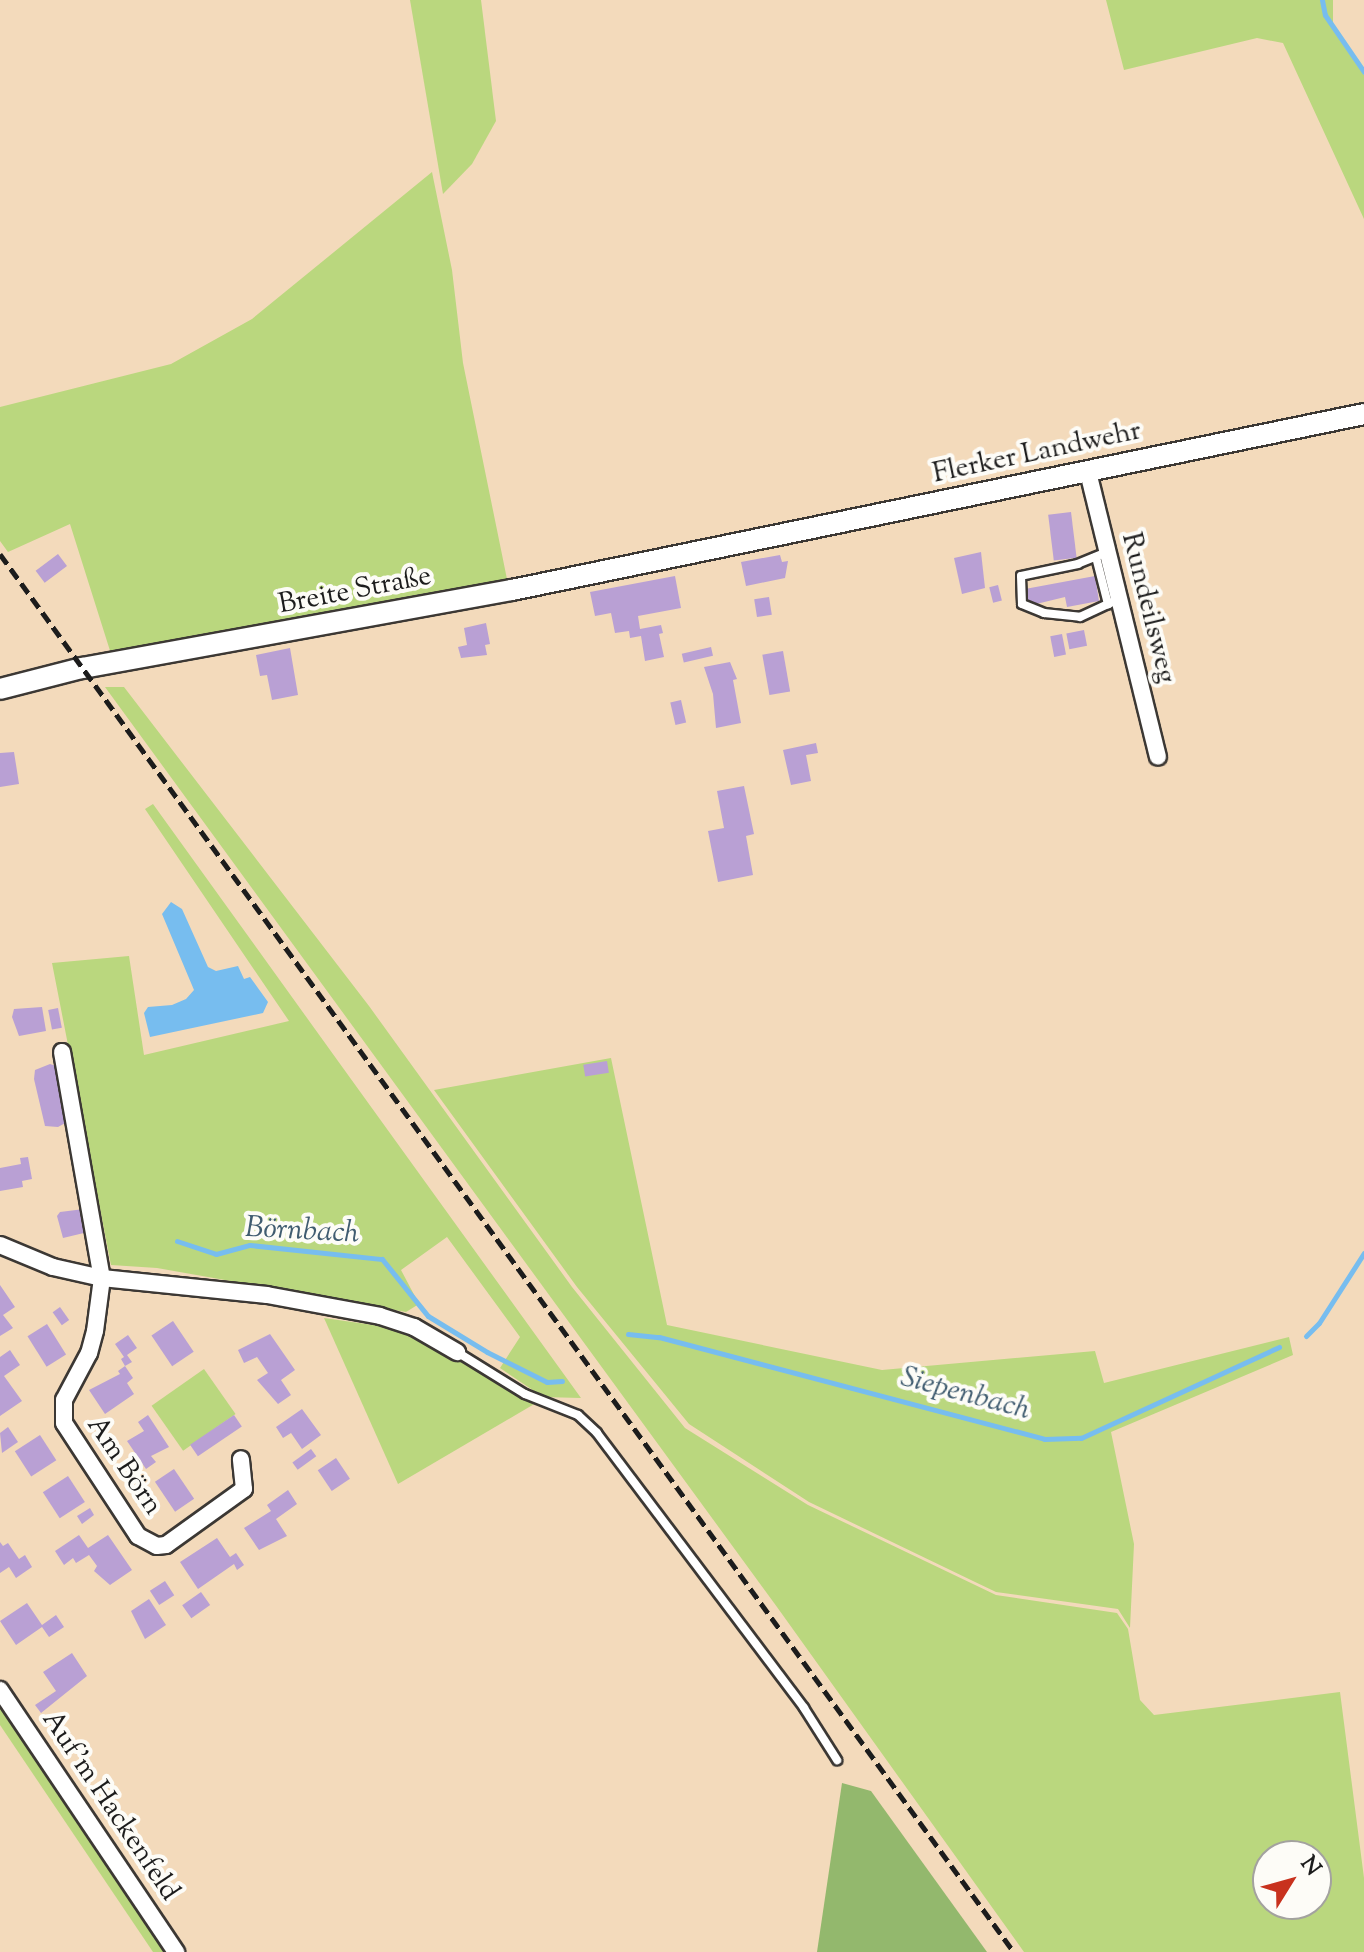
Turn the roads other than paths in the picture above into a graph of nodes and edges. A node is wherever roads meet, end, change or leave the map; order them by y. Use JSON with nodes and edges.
{"nodes":[{"id":1,"x":1364,"y":414,"type":"edge"},
{"id":2,"x":1088,"y":472,"type":"junction"},
{"id":3,"x":721,"y":547,"type":"joint"},
{"id":4,"x":1102,"y":554,"type":"junction"},
{"id":5,"x":1114,"y":602,"type":"junction"},
{"id":6,"x":0,"y":689,"type":"edge"},
{"id":7,"x":1158,"y":757,"type":"dead end"},
{"id":8,"x":62,"y":1052,"type":"dead end"},
{"id":9,"x":0,"y":1245,"type":"edge"},
{"id":10,"x":102,"y":1278,"type":"junction"},
{"id":11,"x":457,"y":1352,"type":"joint"},
{"id":12,"x":241,"y":1459,"type":"dead end"},
{"id":13,"x":0,"y":1690,"type":"edge"},
{"id":14,"x":837,"y":1760,"type":"dead end"},
{"id":15,"x":176,"y":1952,"type":"edge"}],
"edges":[{"from":1,"to":2,"type":"street","name":"Flerker Landwehr"},
{"from":2,"to":3,"type":"street","name":"Flerker Landwehr"},
{"from":2,"to":4,"type":"street","name":"Rundeilsweg"},
{"from":3,"to":6,"type":"street","name":"Breite Straße"},
{"from":4,"to":5,"type":"street","name":"Rundeilsweg"},
{"from":4,"to":5,"type":"lane"},
{"from":5,"to":7,"type":"street","name":"Rundeilsweg"},
{"from":8,"to":10,"type":"street","name":"Am Börn"},
{"from":9,"to":10,"type":"street"},
{"from":10,"to":11,"type":"street"},
{"from":10,"to":12,"type":"street","name":"Am Börn"},
{"from":11,"to":14,"type":"lane"},
{"from":13,"to":15,"type":"street","name":"Auf'm Hackenfeld"}]}
